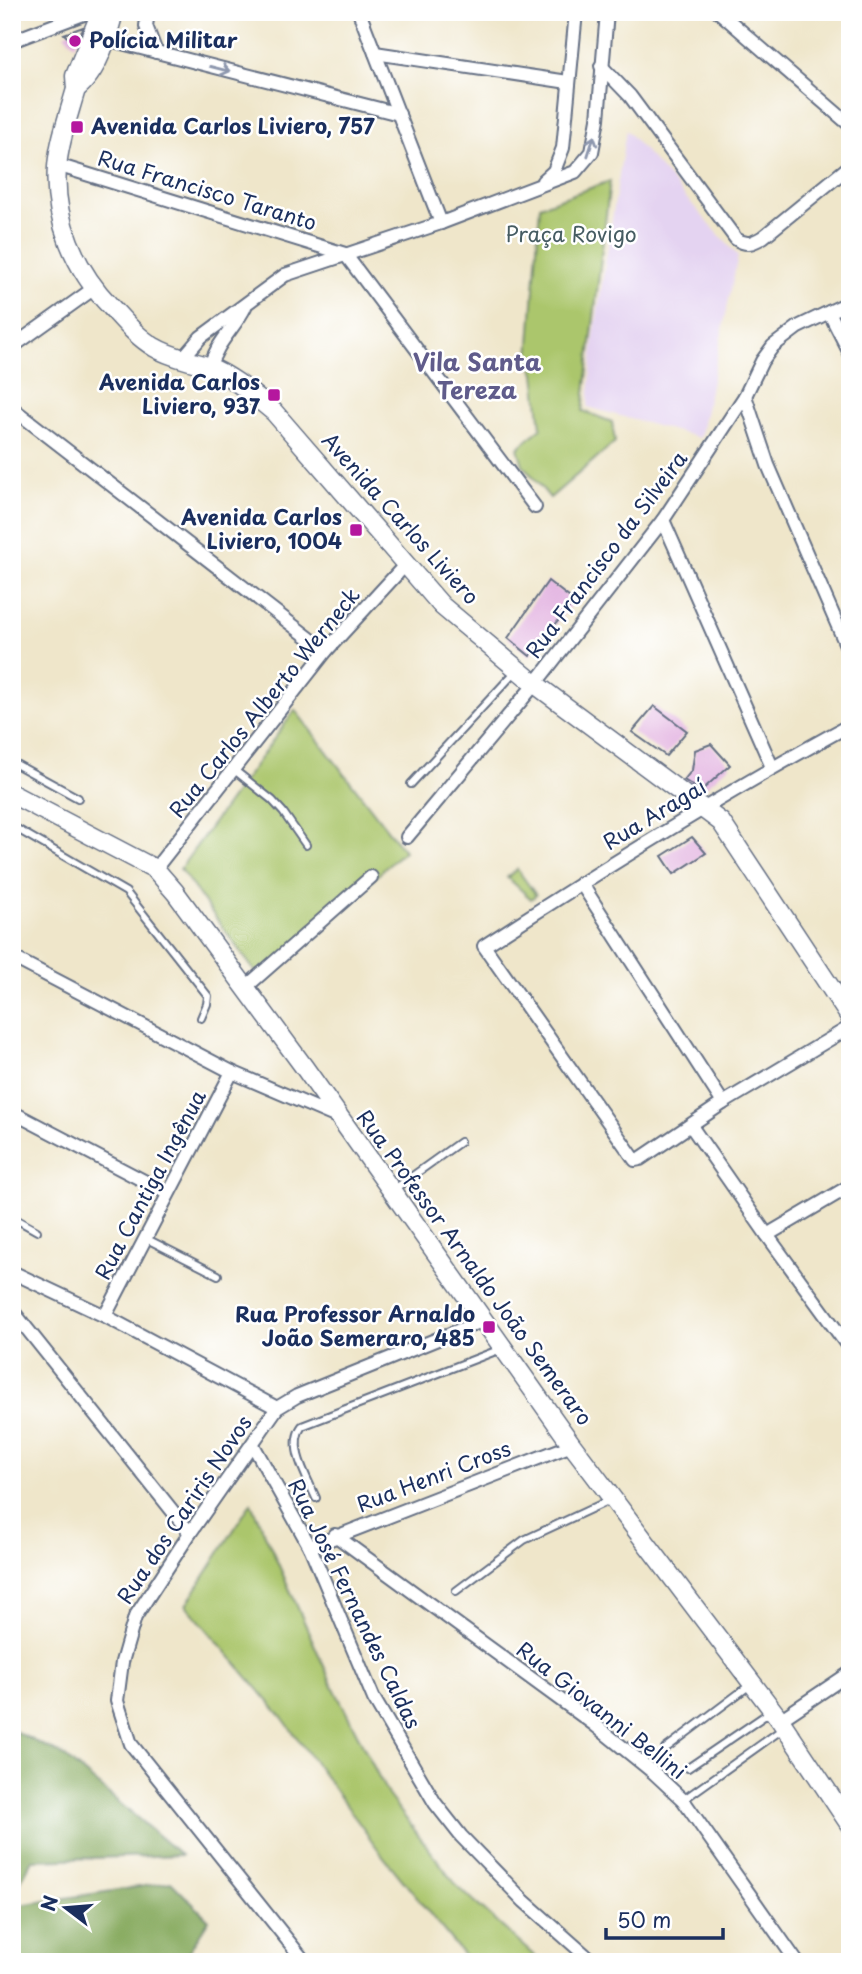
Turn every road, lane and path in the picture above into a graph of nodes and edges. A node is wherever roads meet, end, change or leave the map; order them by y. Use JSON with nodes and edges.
{"nodes":[{"id":1,"x":89,"y":12,"type":"edge"},
{"id":2,"x":101,"y":12,"type":"edge"},
{"id":3,"x":114,"y":12,"type":"edge"},
{"id":4,"x":148,"y":12,"type":"edge"},
{"id":5,"x":359,"y":12,"type":"edge"},
{"id":6,"x":576,"y":12,"type":"edge"},
{"id":7,"x":607,"y":12,"type":"edge"},
{"id":8,"x":719,"y":12,"type":"edge"},
{"id":9,"x":107,"y":39,"type":"junction"},
{"id":10,"x":12,"y":41,"type":"edge"},
{"id":11,"x":156,"y":52,"type":"junction"},
{"id":12,"x":375,"y":53,"type":"junction"},
{"id":13,"x":601,"y":66,"type":"junction"},
{"id":14,"x":568,"y":82,"type":"junction"},
{"id":15,"x":76,"y":89,"type":"junction"},
{"id":16,"x":399,"y":114,"type":"junction"},
{"id":17,"x":850,"y":125,"type":"edge"},
{"id":18,"x":57,"y":165,"type":"junction"},
{"id":19,"x":850,"y":166,"type":"edge"},
{"id":20,"x":540,"y":184,"type":"junction"},
{"id":21,"x":441,"y":223,"type":"junction"},
{"id":22,"x":345,"y":254,"type":"junction"},
{"id":23,"x":93,"y":289,"type":"junction"},
{"id":24,"x":850,"y":302,"type":"edge"},
{"id":25,"x":245,"y":307,"type":"junction"},
{"id":26,"x":829,"y":312,"type":"junction"},
{"id":27,"x":12,"y":347,"type":"edge"},
{"id":28,"x":850,"y":353,"type":"edge"},
{"id":29,"x":182,"y":359,"type":"junction"},
{"id":30,"x":210,"y":367,"type":"junction"},
{"id":31,"x":745,"y":396,"type":"junction"},
{"id":32,"x":12,"y":408,"type":"edge"},
{"id":33,"x":535,"y":506,"type":"dead end"},
{"id":34,"x":663,"y":520,"type":"junction"},
{"id":35,"x":406,"y":564,"type":"junction"},
{"id":36,"x":326,"y":651,"type":"junction"},
{"id":37,"x":850,"y":654,"type":"edge"},
{"id":38,"x":517,"y":669,"type":"junction"},
{"id":39,"x":535,"y":684,"type":"junction"},
{"id":40,"x":850,"y":725,"type":"edge"},
{"id":41,"x":12,"y":762,"type":"edge"},
{"id":42,"x":772,"y":767,"type":"junction"},
{"id":43,"x":233,"y":769,"type":"junction"},
{"id":44,"x":411,"y":784,"type":"dead end"},
{"id":45,"x":12,"y":794,"type":"edge"},
{"id":46,"x":78,"y":798,"type":"dead end"},
{"id":47,"x":704,"y":808,"type":"junction"},
{"id":48,"x":12,"y":826,"type":"edge"},
{"id":49,"x":407,"y":837,"type":"dead end"},
{"id":50,"x":306,"y":845,"type":"dead end"},
{"id":51,"x":155,"y":869,"type":"junction"},
{"id":52,"x":371,"y":877,"type":"dead end"},
{"id":53,"x":581,"y":883,"type":"junction"},
{"id":54,"x":12,"y":957,"type":"edge"},
{"id":55,"x":245,"y":988,"type":"junction"},
{"id":56,"x":850,"y":1017,"type":"edge"},
{"id":57,"x":201,"y":1018,"type":"dead end"},
{"id":58,"x":850,"y":1027,"type":"edge"},
{"id":59,"x":232,"y":1072,"type":"junction"},
{"id":60,"x":723,"y":1103,"type":"junction"},
{"id":61,"x":12,"y":1112,"type":"edge"},
{"id":62,"x":339,"y":1118,"type":"junction"},
{"id":63,"x":691,"y":1126,"type":"junction"},
{"id":64,"x":460,"y":1142,"type":"dead end"},
{"id":65,"x":850,"y":1186,"type":"edge"},
{"id":66,"x":391,"y":1191,"type":"junction"},
{"id":67,"x":167,"y":1193,"type":"junction"},
{"id":68,"x":12,"y":1217,"type":"edge"},
{"id":69,"x":37,"y":1231,"type":"dead end"},
{"id":70,"x":766,"y":1235,"type":"junction"},
{"id":71,"x":144,"y":1237,"type":"junction"},
{"id":72,"x":12,"y":1272,"type":"edge"},
{"id":73,"x":218,"y":1275,"type":"dead end"},
{"id":74,"x":12,"y":1310,"type":"edge"},
{"id":75,"x":105,"y":1315,"type":"junction"},
{"id":76,"x":482,"y":1321,"type":"junction"},
{"id":77,"x":502,"y":1349,"type":"junction"},
{"id":78,"x":850,"y":1349,"type":"edge"},
{"id":79,"x":277,"y":1408,"type":"junction"},
{"id":80,"x":253,"y":1445,"type":"junction"},
{"id":81,"x":572,"y":1445,"type":"junction"},
{"id":82,"x":316,"y":1498,"type":"dead end"},
{"id":83,"x":613,"y":1499,"type":"junction"},
{"id":84,"x":190,"y":1533,"type":"junction"},
{"id":85,"x":335,"y":1535,"type":"junction"},
{"id":86,"x":310,"y":1547,"type":"junction"},
{"id":87,"x":456,"y":1591,"type":"dead end"},
{"id":88,"x":850,"y":1673,"type":"edge"},
{"id":89,"x":753,"y":1683,"type":"junction"},
{"id":90,"x":779,"y":1719,"type":"junction"},
{"id":91,"x":665,"y":1749,"type":"dead end"},
{"id":92,"x":688,"y":1768,"type":"dead end"},
{"id":93,"x":683,"y":1800,"type":"junction"},
{"id":94,"x":850,"y":1825,"type":"edge"},
{"id":95,"x":305,"y":1962,"type":"edge"},
{"id":96,"x":593,"y":1962,"type":"edge"},
{"id":97,"x":797,"y":1962,"type":"edge"}],
"edges":[{"from":1,"to":10,"type":"street"},
{"from":2,"to":15,"type":"street","name":"Avenida Carlos Liviero"},
{"from":3,"to":9,"type":"street","name":"Avenida Carlos Liviero"},
{"from":4,"to":11,"type":"street"},
{"from":5,"to":12,"type":"street"},
{"from":6,"to":14,"type":"street"},
{"from":7,"to":13,"type":"street"},
{"from":8,"to":17,"type":"street"},
{"from":9,"to":11,"type":"street"},
{"from":9,"to":15,"type":"street","name":"Avenida Carlos Liviero"},
{"from":11,"to":16,"type":"street","one_way":true},
{"from":12,"to":14,"type":"street"},
{"from":12,"to":16,"type":"street"},
{"from":13,"to":19,"type":"street"},
{"from":20,"to":13,"type":"street","one_way":true},
{"from":14,"to":20,"type":"street"},
{"from":15,"to":18,"type":"street","name":"Avenida Carlos Liviero"},
{"from":16,"to":21,"type":"street"},
{"from":18,"to":22,"type":"street","name":"Rua Francisco Taranto"},
{"from":18,"to":23,"type":"street","name":"Avenida Carlos Liviero"},
{"from":20,"to":21,"type":"street"},
{"from":21,"to":22,"type":"street"},
{"from":22,"to":25,"type":"street"},
{"from":22,"to":33,"type":"street"},
{"from":23,"to":27,"type":"street"},
{"from":23,"to":29,"type":"street","name":"Avenida Carlos Liviero"},
{"from":24,"to":26,"type":"street","name":"Rua Francisco da Silveira"},
{"from":25,"to":29,"type":"street"},
{"from":25,"to":30,"type":"street"},
{"from":26,"to":28,"type":"street"},
{"from":26,"to":31,"type":"street","name":"Rua Francisco da Silveira"},
{"from":29,"to":30,"type":"street","name":"Avenida Carlos Liviero"},
{"from":30,"to":35,"type":"street","name":"Avenida Carlos Liviero"},
{"from":31,"to":34,"type":"street","name":"Rua Francisco da Silveira"},
{"from":31,"to":37,"type":"street"},
{"from":32,"to":36,"type":"street"},
{"from":34,"to":39,"type":"street","name":"Rua Francisco da Silveira"},
{"from":34,"to":42,"type":"street"},
{"from":35,"to":36,"type":"street","name":"Rua Carlos Alberto Werneck"},
{"from":35,"to":38,"type":"street","name":"Avenida Carlos Liviero"},
{"from":36,"to":43,"type":"street","name":"Rua Carlos Alberto Werneck"},
{"from":38,"to":39,"type":"street","name":"Avenida Carlos Liviero"},
{"from":38,"to":44,"type":"lane"},
{"from":39,"to":47,"type":"street","name":"Avenida Carlos Liviero"},
{"from":39,"to":49,"type":"street","name":"Rua Francisco da Silveira"},
{"from":40,"to":42,"type":"street","name":"Rua Aragaí"},
{"from":41,"to":46,"type":"lane"},
{"from":42,"to":47,"type":"street","name":"Rua Aragaí"},
{"from":43,"to":50,"type":"lane"},
{"from":43,"to":51,"type":"street","name":"Rua Carlos Alberto Werneck"},
{"from":45,"to":51,"type":"street","name":"Rua Professor Arnaldo João Semeraro"},
{"from":47,"to":53,"type":"street","name":"Rua Aragaí"},
{"from":47,"to":56,"type":"street","name":"Avenida Carlos Liviero"},
{"from":48,"to":57,"type":"lane"},
{"from":51,"to":55,"type":"street","name":"Rua Professor Arnaldo João Semeraro"},
{"from":52,"to":55,"type":"street"},
{"from":53,"to":60,"type":"street"},
{"from":53,"to":63,"type":"street","name":"Rua Aragaí"},
{"from":54,"to":59,"type":"street"},
{"from":55,"to":62,"type":"street","name":"Rua Professor Arnaldo João Semeraro"},
{"from":58,"to":60,"type":"street"},
{"from":59,"to":62,"type":"street"},
{"from":59,"to":67,"type":"street","name":"Rua Cantiga Ingênua"},
{"from":60,"to":63,"type":"street"},
{"from":61,"to":67,"type":"street"},
{"from":62,"to":66,"type":"street","name":"Rua Professor Arnaldo João Semeraro"},
{"from":63,"to":70,"type":"street"},
{"from":64,"to":66,"type":"lane"},
{"from":65,"to":70,"type":"street"},
{"from":66,"to":76,"type":"street","name":"Rua Professor Arnaldo João Semeraro"},
{"from":67,"to":71,"type":"street","name":"Rua Cantiga Ingênua"},
{"from":68,"to":69,"type":"lane"},
{"from":70,"to":78,"type":"street"},
{"from":71,"to":73,"type":"lane"},
{"from":71,"to":75,"type":"street","name":"Rua Cantiga Ingênua"},
{"from":72,"to":75,"type":"street"},
{"from":74,"to":84,"type":"street"},
{"from":75,"to":79,"type":"street"},
{"from":76,"to":77,"type":"street","name":"Rua Professor Arnaldo João Semeraro"},
{"from":76,"to":79,"type":"street","name":"Rua dos Cariris Novos"},
{"from":77,"to":81,"type":"street","name":"Rua Professor Arnaldo João Semeraro"},
{"from":77,"to":82,"type":"lane"},
{"from":79,"to":80,"type":"street","name":"Rua dos Cariris Novos"},
{"from":80,"to":84,"type":"street","name":"Rua dos Cariris Novos"},
{"from":80,"to":86,"type":"street","name":"Rua José Fernandes Caldas"},
{"from":81,"to":83,"type":"street","name":"Rua Professor Arnaldo João Semeraro"},
{"from":81,"to":85,"type":"street","name":"Rua Henri Cross"},
{"from":83,"to":87,"type":"lane"},
{"from":83,"to":89,"type":"street","name":"Rua Professor Arnaldo João Semeraro"},
{"from":84,"to":95,"type":"street","name":"Rua dos Cariris Novos"},
{"from":85,"to":86,"type":"street","name":"Rua Henri Cross"},
{"from":85,"to":93,"type":"street","name":"Rua Giovanni Bellini"},
{"from":86,"to":96,"type":"street","name":"Rua José Fernandes Caldas"},
{"from":88,"to":90,"type":"street"},
{"from":89,"to":90,"type":"street","name":"Rua Professor Arnaldo João Semeraro"},
{"from":89,"to":91,"type":"lane"},
{"from":90,"to":92,"type":"lane"},
{"from":90,"to":93,"type":"lane"},
{"from":90,"to":94,"type":"street","name":"Rua Professor Arnaldo João Semeraro"},
{"from":93,"to":97,"type":"street","name":"Rua Giovanni Bellini"}]}
